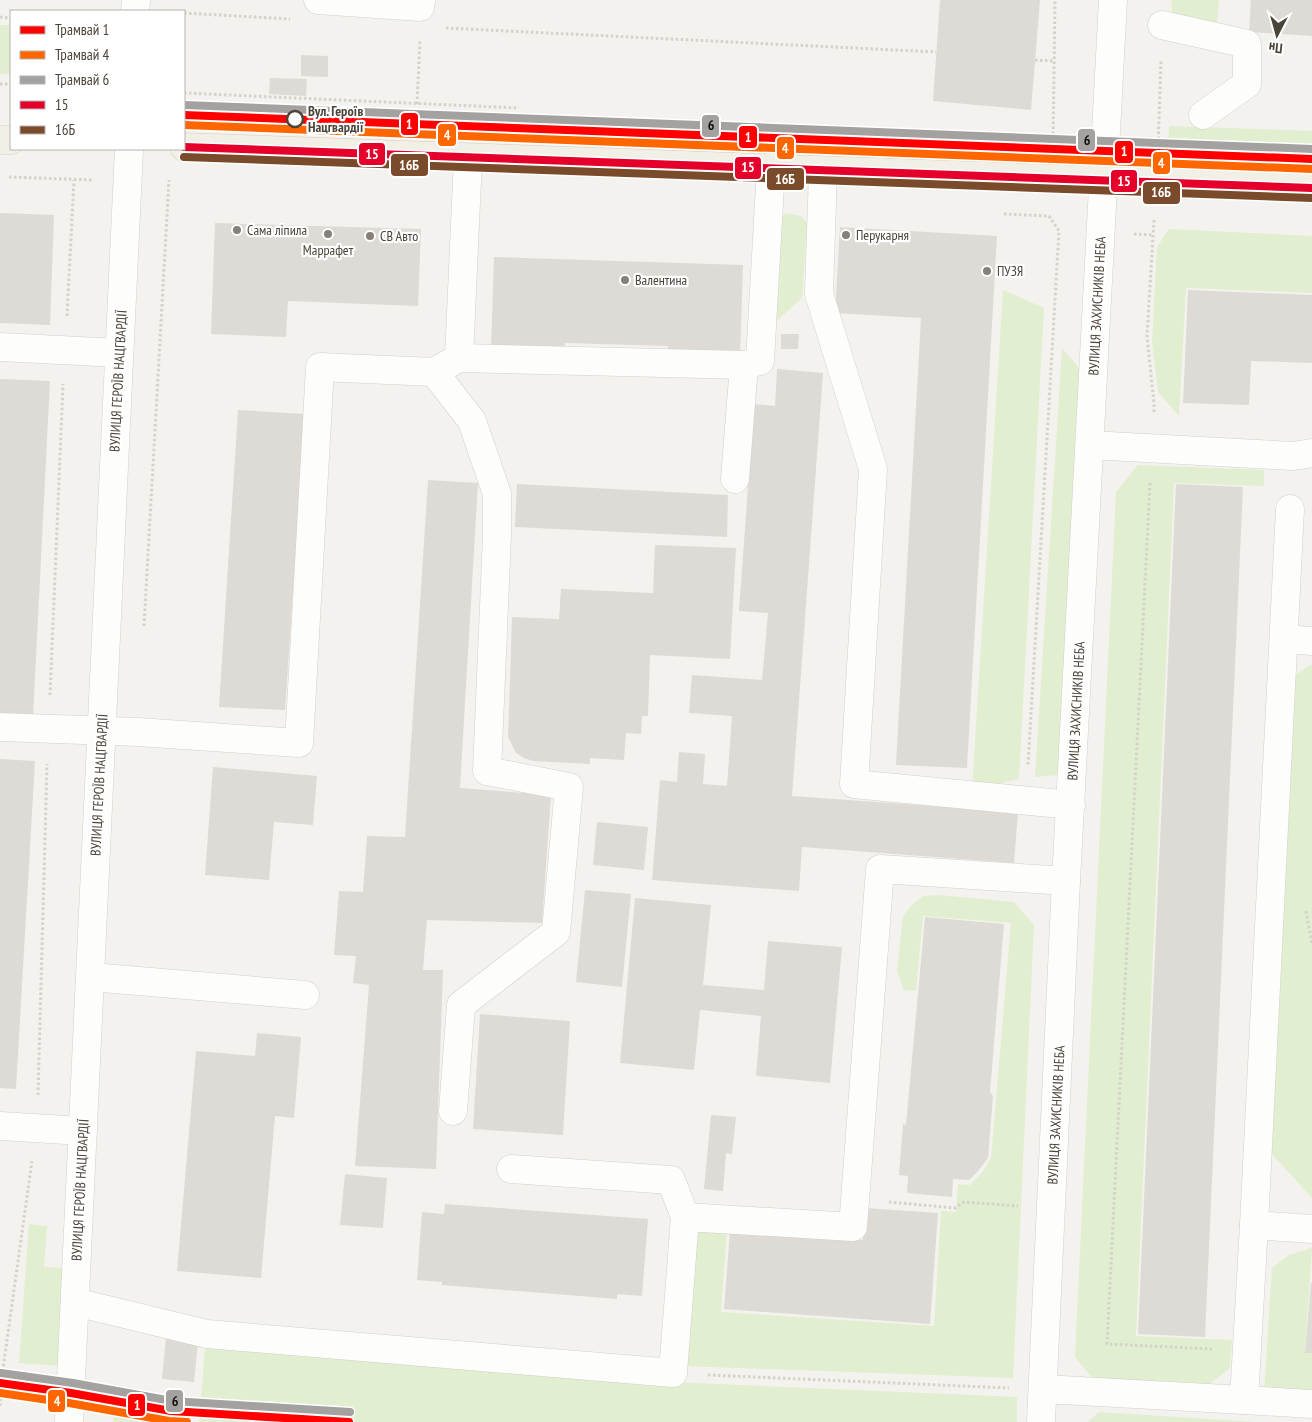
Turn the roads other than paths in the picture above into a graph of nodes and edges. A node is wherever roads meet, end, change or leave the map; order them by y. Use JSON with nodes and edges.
{"nodes":[{"id":1,"x":318,"y":0,"type":"edge"},
{"id":2,"x":1113,"y":0,"type":"edge"},
{"id":3,"x":420,"y":11,"type":"edge"},
{"id":4,"x":1162,"y":25,"type":"dead end"},
{"id":5,"x":1203,"y":115,"type":"dead end"},
{"id":6,"x":185,"y":147,"type":"edge"},
{"id":7,"x":129,"y":150,"type":"edge"},
{"id":8,"x":468,"y":158,"type":"junction"},
{"id":9,"x":771,"y":168,"type":"junction"},
{"id":10,"x":823,"y":171,"type":"junction"},
{"id":11,"x":1103,"y":181,"type":"junction"},
{"id":12,"x":1312,"y":188,"type":"edge"},
{"id":13,"x":0,"y":347,"type":"edge"},
{"id":14,"x":119,"y":353,"type":"junction"},
{"id":15,"x":459,"y":358,"type":"junction"},
{"id":16,"x":744,"y":364,"type":"junction"},
{"id":17,"x":434,"y":372,"type":"junction"},
{"id":18,"x":1090,"y":445,"type":"junction"},
{"id":19,"x":1312,"y":453,"type":"edge"},
{"id":20,"x":735,"y":479,"type":"dead end"},
{"id":21,"x":1290,"y":509,"type":"dead end"},
{"id":22,"x":1285,"y":639,"type":"junction"},
{"id":23,"x":1312,"y":641,"type":"edge"},
{"id":24,"x":0,"y":727,"type":"edge"},
{"id":25,"x":102,"y":730,"type":"junction"},
{"id":26,"x":1071,"y":805,"type":"junction"},
{"id":27,"x":1066,"y":881,"type":"junction"},
{"id":28,"x":90,"y":977,"type":"junction"},
{"id":29,"x":305,"y":995,"type":"dead end"},
{"id":30,"x":453,"y":1111,"type":"dead end"},
{"id":31,"x":0,"y":1126,"type":"edge"},
{"id":32,"x":83,"y":1131,"type":"junction"},
{"id":33,"x":511,"y":1169,"type":"dead end"},
{"id":34,"x":685,"y":1217,"type":"junction"},
{"id":35,"x":1254,"y":1225,"type":"junction"},
{"id":36,"x":1312,"y":1229,"type":"edge"},
{"id":37,"x":75,"y":1302,"type":"junction"},
{"id":38,"x":1043,"y":1389,"type":"junction"},
{"id":39,"x":1244,"y":1400,"type":"junction"},
{"id":40,"x":1312,"y":1404,"type":"edge"},
{"id":41,"x":69,"y":1422,"type":"edge"},
{"id":42,"x":1041,"y":1422,"type":"edge"}],
"edges":[{"from":1,"to":3,"type":"street"},
{"from":2,"to":11,"type":"street","name":"ВУЛИЦЯ ЗАХИСНИКІВ НЕБА"},
{"from":4,"to":5,"type":"street"},
{"from":6,"to":8,"type":"main road"},
{"from":7,"to":14,"type":"street","name":"ВУЛИЦЯ ГЕРОЇВ НАЦГВАРДІЇ"},
{"from":8,"to":9,"type":"main road"},
{"from":8,"to":15,"type":"street"},
{"from":9,"to":10,"type":"main road"},
{"from":9,"to":16,"type":"street"},
{"from":10,"to":11,"type":"main road"},
{"from":10,"to":26,"type":"street"},
{"from":11,"to":12,"type":"main road"},
{"from":11,"to":18,"type":"street","name":"ВУЛИЦЯ ЗАХИСНИКІВ НЕБА"},
{"from":13,"to":14,"type":"street"},
{"from":14,"to":25,"type":"street","name":"ВУЛИЦЯ ГЕРОЇВ НАЦГВАРДІЇ"},
{"from":15,"to":16,"type":"street"},
{"from":15,"to":17,"type":"street"},
{"from":16,"to":20,"type":"street"},
{"from":17,"to":25,"type":"street"},
{"from":17,"to":30,"type":"street"},
{"from":18,"to":19,"type":"street"},
{"from":18,"to":26,"type":"street","name":"ВУЛИЦЯ ЗАХИСНИКІВ НЕБА"},
{"from":21,"to":22,"type":"street"},
{"from":22,"to":23,"type":"street"},
{"from":22,"to":35,"type":"street"},
{"from":24,"to":25,"type":"street"},
{"from":25,"to":28,"type":"street","name":"ВУЛИЦЯ ГЕРОЇВ НАЦГВАРДІЇ"},
{"from":26,"to":27,"type":"street","name":"ВУЛИЦЯ ЗАХИСНИКІВ НЕБА"},
{"from":27,"to":34,"type":"street"},
{"from":27,"to":38,"type":"street","name":"ВУЛИЦЯ ЗАХИСНИКІВ НЕБА"},
{"from":28,"to":29,"type":"street"},
{"from":28,"to":32,"type":"street","name":"ВУЛИЦЯ ГЕРОЇВ НАЦГВАРДІЇ"},
{"from":31,"to":32,"type":"street"},
{"from":32,"to":37,"type":"street","name":"ВУЛИЦЯ ГЕРОЇВ НАЦГВАРДІЇ"},
{"from":33,"to":34,"type":"street"},
{"from":34,"to":37,"type":"street"},
{"from":35,"to":36,"type":"street"},
{"from":35,"to":39,"type":"street"},
{"from":37,"to":41,"type":"street","name":"ВУЛИЦЯ ГЕРОЇВ НАЦГВАРДІЇ"},
{"from":38,"to":39,"type":"street"},
{"from":38,"to":42,"type":"street","name":"ВУЛИЦЯ ЗАХИСНИКІВ НЕБА"},
{"from":39,"to":40,"type":"street"}]}
